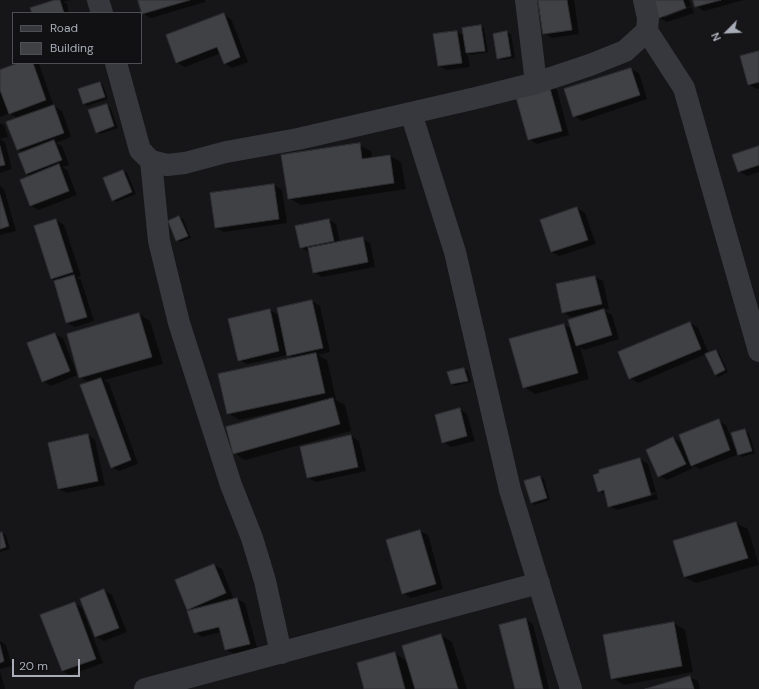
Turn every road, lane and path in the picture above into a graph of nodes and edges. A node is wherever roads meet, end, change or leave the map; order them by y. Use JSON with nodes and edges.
{"nodes":[{"id":1,"x":98,"y":0,"type":"edge"},
{"id":2,"x":526,"y":0,"type":"edge"},
{"id":3,"x":644,"y":0,"type":"edge"},
{"id":4,"x":102,"y":12,"type":"edge"},
{"id":5,"x":647,"y":31,"type":"junction"},
{"id":6,"x":116,"y":64,"type":"edge"},
{"id":7,"x":536,"y":83,"type":"junction"},
{"id":8,"x":411,"y":114,"type":"junction"},
{"id":9,"x":151,"y":161,"type":"junction"},
{"id":10,"x":759,"y":351,"type":"edge"},
{"id":11,"x":539,"y":583,"type":"junction"},
{"id":12,"x":281,"y":652,"type":"junction"},
{"id":13,"x":145,"y":689,"type":"edge"},
{"id":14,"x":571,"y":689,"type":"edge"}],
"edges":[{"from":1,"to":4,"type":"street"},
{"from":2,"to":7,"type":"street"},
{"from":3,"to":5,"type":"street"},
{"from":5,"to":7,"type":"street"},
{"from":5,"to":10,"type":"street"},
{"from":6,"to":9,"type":"street"},
{"from":7,"to":8,"type":"street"},
{"from":8,"to":9,"type":"street"},
{"from":8,"to":11,"type":"street"},
{"from":9,"to":12,"type":"street"},
{"from":11,"to":12,"type":"street"},
{"from":11,"to":14,"type":"street"},
{"from":12,"to":13,"type":"street"}]}
